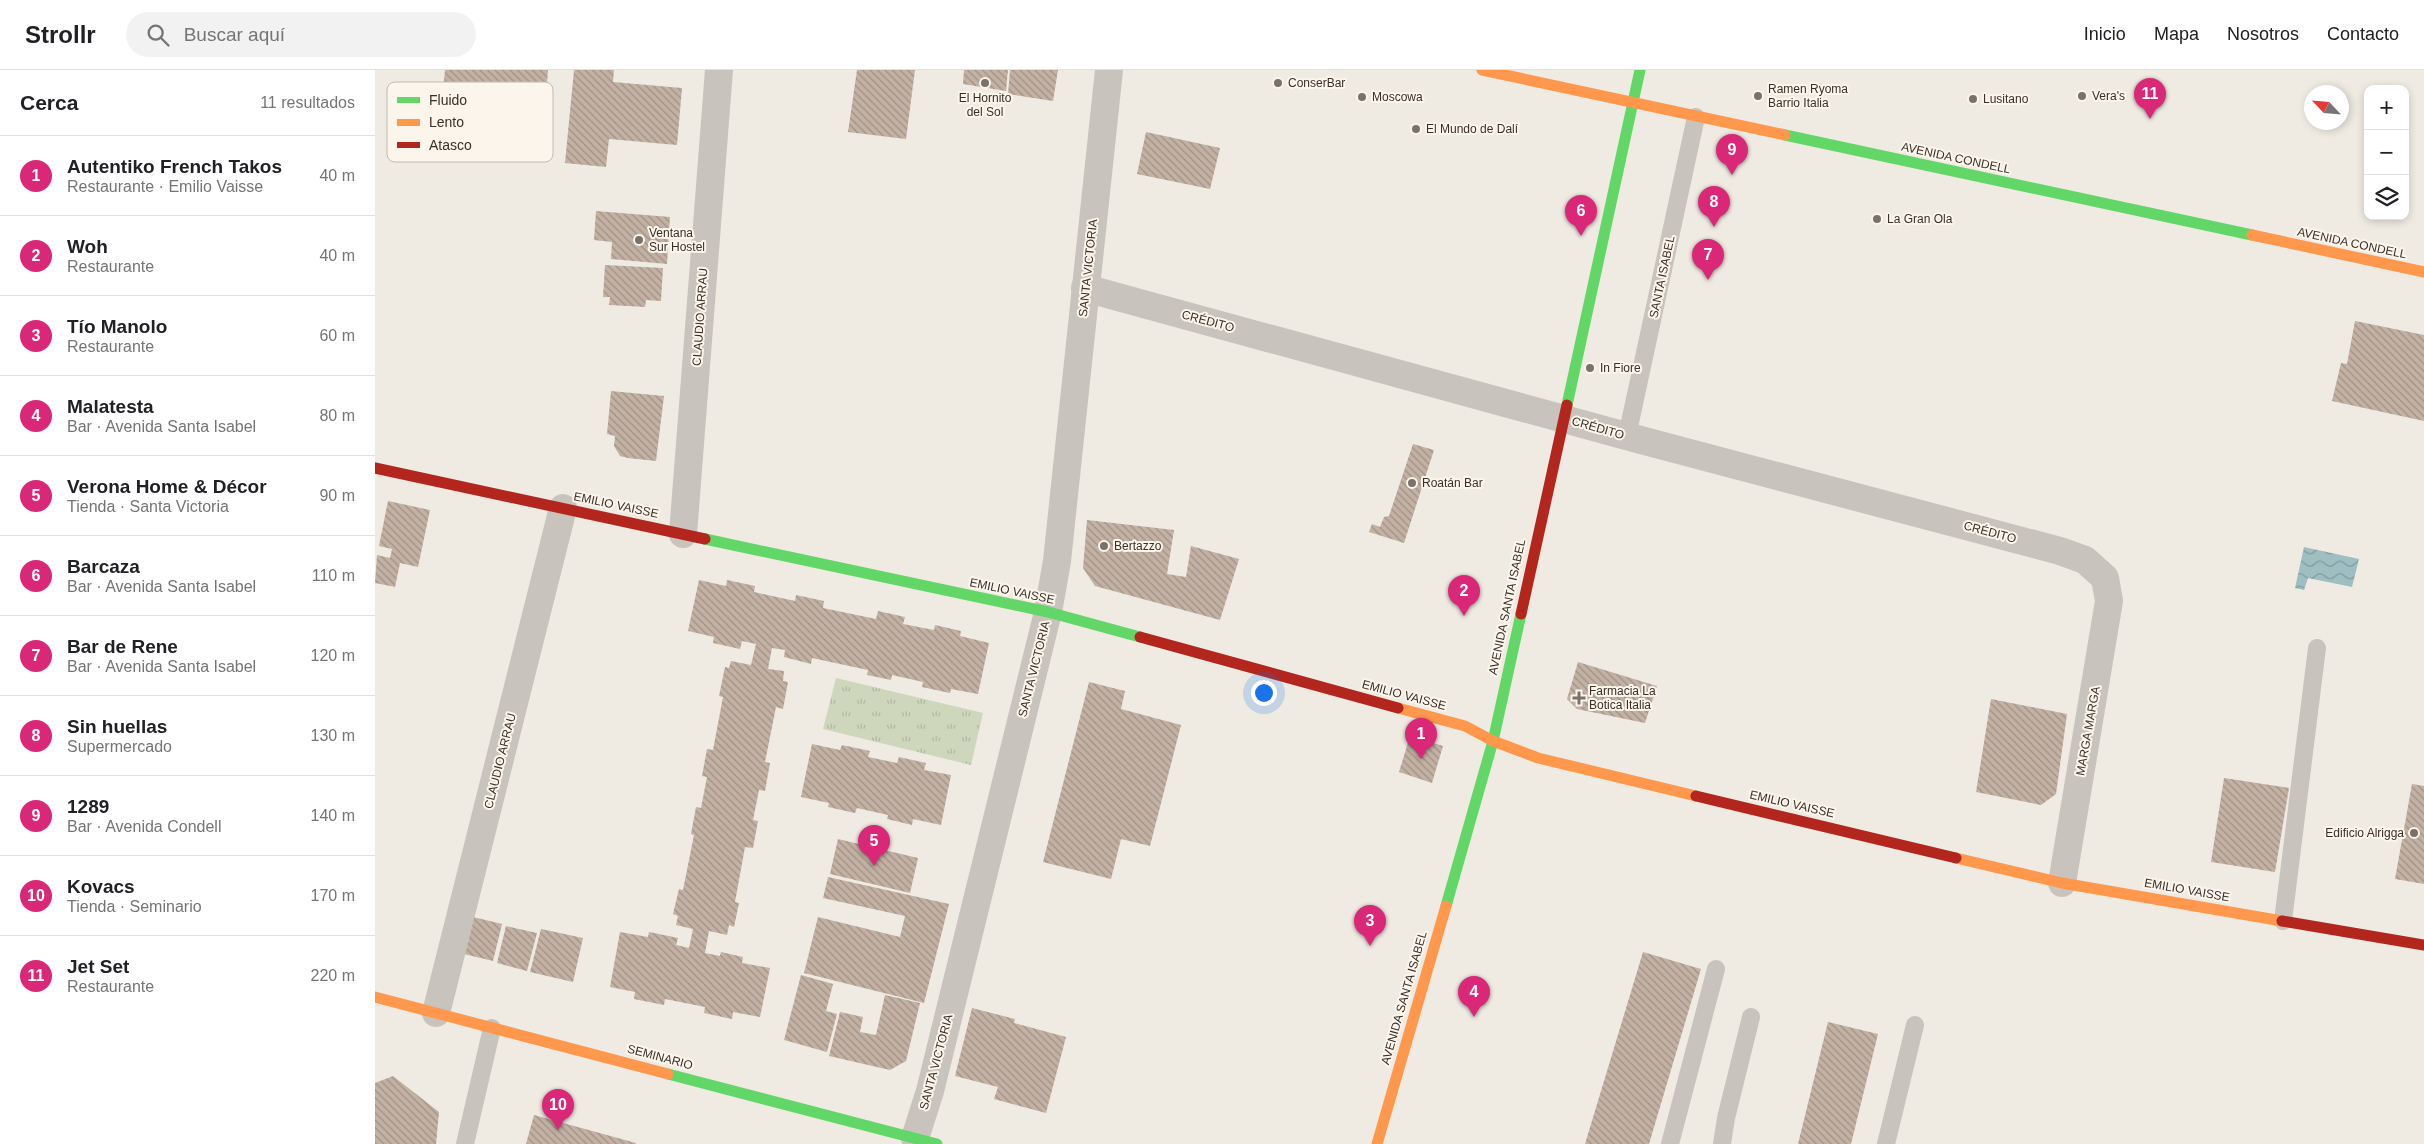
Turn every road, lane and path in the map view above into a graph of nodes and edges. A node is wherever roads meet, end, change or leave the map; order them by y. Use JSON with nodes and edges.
{"nodes":[{"id":1,"x":719,"y":70,"type":"edge"},
{"id":2,"x":1109,"y":70,"type":"edge"},
{"id":3,"x":1482,"y":70,"type":"edge"},
{"id":4,"x":1639,"y":70,"type":"edge"},
{"id":5,"x":1633,"y":103,"type":"junction"},
{"id":6,"x":1696,"y":117,"type":"junction"},
{"id":7,"x":2424,"y":272,"type":"edge"},
{"id":8,"x":1085,"y":288,"type":"junction"},
{"id":9,"x":1562,"y":418,"type":"junction"},
{"id":10,"x":1627,"y":436,"type":"junction"},
{"id":11,"x":375,"y":468,"type":"edge"},
{"id":12,"x":563,"y":508,"type":"junction"},
{"id":13,"x":683,"y":534,"type":"junction"},
{"id":14,"x":2105,"y":578,"type":"joint"},
{"id":15,"x":1048,"y":612,"type":"junction"},
{"id":16,"x":2317,"y":648,"type":"dead end"},
{"id":17,"x":1493,"y":741,"type":"junction"},
{"id":18,"x":2062,"y":883,"type":"junction"},
{"id":19,"x":2283,"y":921,"type":"junction"},
{"id":20,"x":2424,"y":945,"type":"edge"},
{"id":21,"x":1716,"y":970,"type":"dead end"},
{"id":22,"x":375,"y":997,"type":"edge"},
{"id":23,"x":435,"y":1013,"type":"junction"},
{"id":24,"x":1751,"y":1017,"type":"dead end"},
{"id":25,"x":1915,"y":1025,"type":"dead end"},
{"id":26,"x":492,"y":1028,"type":"junction"},
{"id":27,"x":882,"y":1137,"type":"edge"},
{"id":28,"x":926,"y":1141,"type":"edge"},
{"id":29,"x":465,"y":1144,"type":"edge"},
{"id":30,"x":1377,"y":1144,"type":"edge"},
{"id":31,"x":1671,"y":1144,"type":"edge"},
{"id":32,"x":1722,"y":1144,"type":"edge"},
{"id":33,"x":1886,"y":1144,"type":"edge"}],
"edges":[{"from":1,"to":13,"type":"street","name":"CLAUDIO ARRAU"},
{"from":2,"to":8,"type":"street","name":"SANTA VICTORIA"},
{"from":3,"to":5,"type":"street","name":"AVENIDA CONDELL"},
{"from":4,"to":5,"type":"street","name":"AVENIDA SANTA ISABEL"},
{"from":5,"to":6,"type":"street","name":"AVENIDA CONDELL"},
{"from":5,"to":9,"type":"street","name":"AVENIDA SANTA ISABEL"},
{"from":6,"to":7,"type":"street","name":"AVENIDA CONDELL"},
{"from":6,"to":10,"type":"lane","name":"SANTA ISABEL"},
{"from":8,"to":9,"type":"street","name":"CRÉDITO"},
{"from":8,"to":15,"type":"street","name":"SANTA VICTORIA"},
{"from":9,"to":10,"type":"street","name":"CRÉDITO"},
{"from":9,"to":17,"type":"street","name":"AVENIDA SANTA ISABEL"},
{"from":10,"to":14,"type":"street","name":"CRÉDITO"},
{"from":11,"to":12,"type":"street","name":"EMILIO VAISSE"},
{"from":12,"to":13,"type":"street","name":"EMILIO VAISSE"},
{"from":12,"to":23,"type":"street","name":"CLAUDIO ARRAU"},
{"from":13,"to":15,"type":"street","name":"EMILIO VAISSE"},
{"from":14,"to":18,"type":"street","name":"MARGA MARGA"},
{"from":15,"to":17,"type":"street","name":"EMILIO VAISSE"},
{"from":15,"to":28,"type":"street","name":"SANTA VICTORIA"},
{"from":16,"to":19,"type":"lane"},
{"from":17,"to":18,"type":"street","name":"EMILIO VAISSE"},
{"from":17,"to":30,"type":"street","name":"AVENIDA SANTA ISABEL"},
{"from":18,"to":19,"type":"street","name":"EMILIO VAISSE"},
{"from":19,"to":20,"type":"street","name":"EMILIO VAISSE"},
{"from":21,"to":31,"type":"lane"},
{"from":22,"to":23,"type":"street","name":"SEMINARIO"},
{"from":23,"to":26,"type":"street","name":"SEMINARIO"},
{"from":24,"to":32,"type":"lane"},
{"from":25,"to":33,"type":"lane"},
{"from":26,"to":27,"type":"street","name":"SEMINARIO"},
{"from":26,"to":29,"type":"lane"},
{"from":27,"to":28,"type":"street","name":"SEMINARIO"}]}
